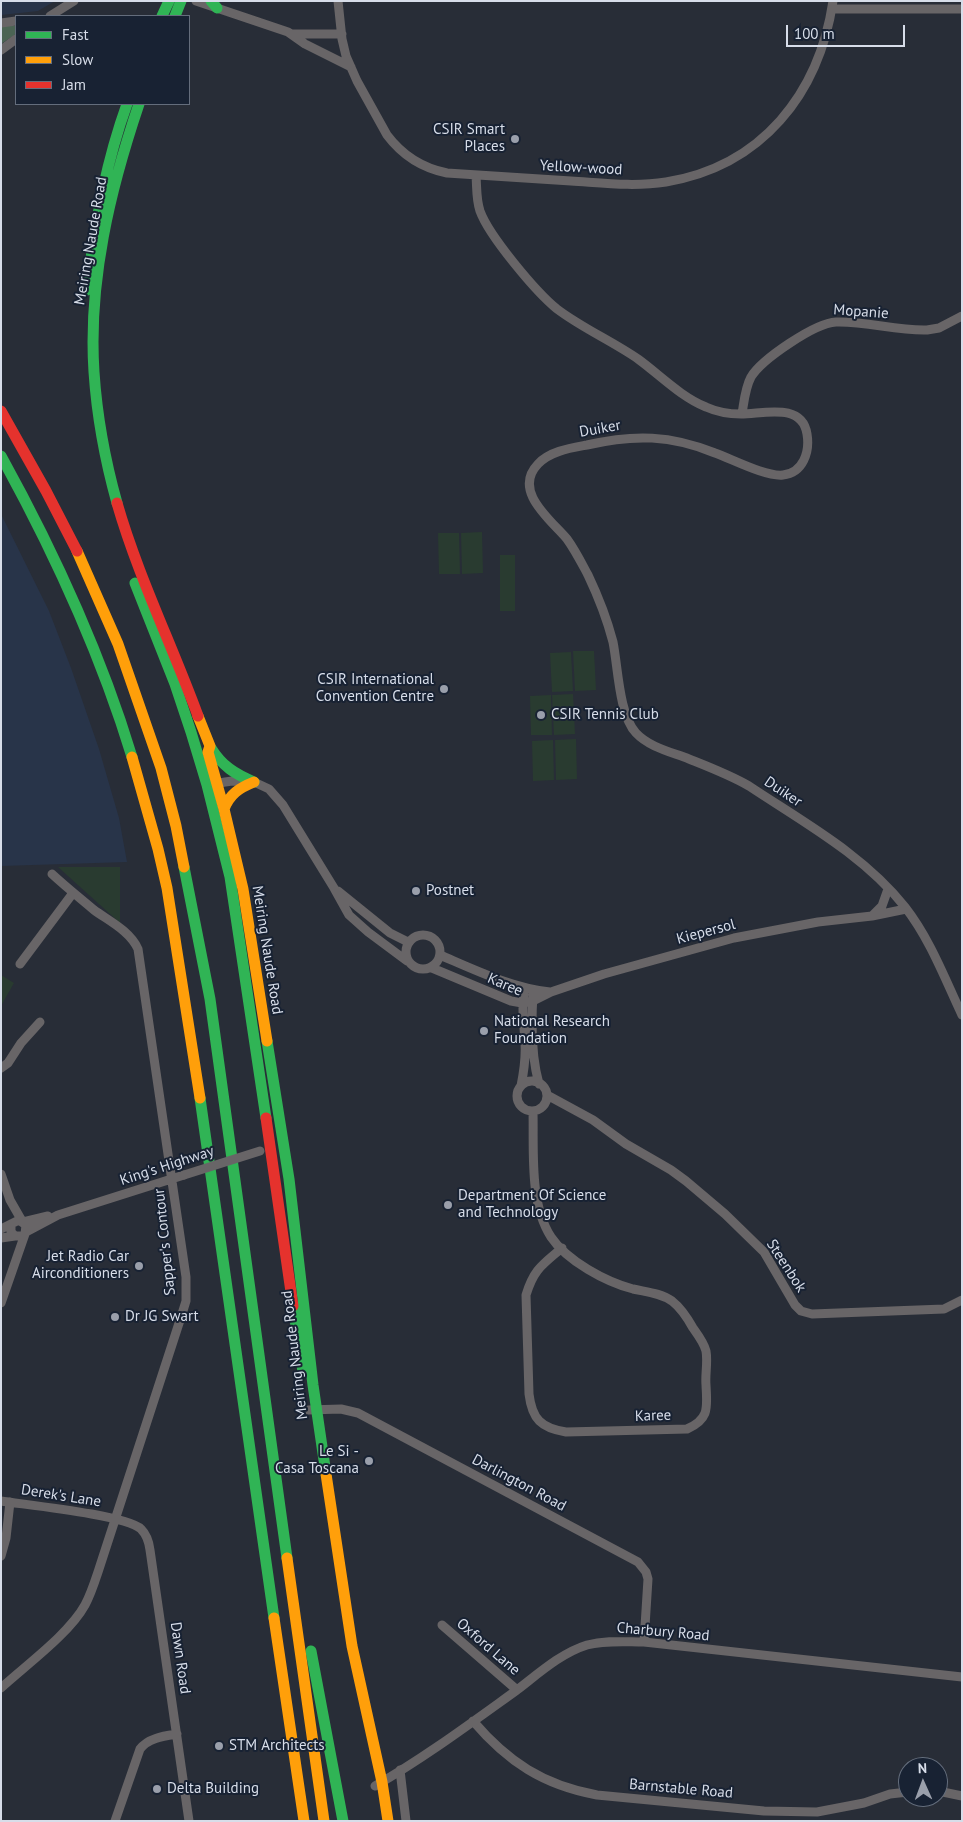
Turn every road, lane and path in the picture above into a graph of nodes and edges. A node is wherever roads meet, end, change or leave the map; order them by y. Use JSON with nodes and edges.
{"nodes":[{"id":1,"x":74,"y":1,"type":"edge"},
{"id":2,"x":158,"y":1,"type":"edge"},
{"id":3,"x":169,"y":1,"type":"edge"},
{"id":4,"x":181,"y":1,"type":"edge"},
{"id":5,"x":196,"y":1,"type":"edge"},
{"id":6,"x":338,"y":1,"type":"edge"},
{"id":7,"x":214,"y":4,"type":"edge"},
{"id":8,"x":832,"y":5,"type":"edge"},
{"id":9,"x":962,"y":9,"type":"edge"},
{"id":10,"x":52,"y":15,"type":"edge"},
{"id":11,"x":162,"y":15,"type":"edge"},
{"id":12,"x":162,"y":15,"type":"edge"},
{"id":13,"x":175,"y":15,"type":"edge"},
{"id":14,"x":15,"y":21,"type":"edge"},
{"id":15,"x":1,"y":23,"type":"edge"},
{"id":16,"x":294,"y":34,"type":"junction"},
{"id":17,"x":342,"y":34,"type":"junction"},
{"id":18,"x":15,"y":40,"type":"edge"},
{"id":19,"x":1,"y":50,"type":"edge"},
{"id":20,"x":350,"y":67,"type":"junction"},
{"id":21,"x":127,"y":105,"type":"edge"},
{"id":22,"x":139,"y":105,"type":"edge"},
{"id":23,"x":476,"y":176,"type":"junction"},
{"id":24,"x":962,"y":316,"type":"edge"},
{"id":25,"x":1,"y":411,"type":"edge"},
{"id":26,"x":742,"y":414,"type":"junction"},
{"id":27,"x":1,"y":456,"type":"edge"},
{"id":28,"x":210,"y":746,"type":"junction"},
{"id":29,"x":254,"y":782,"type":"junction"},
{"id":30,"x":212,"y":784,"type":"junction"},
{"id":31,"x":224,"y":809,"type":"junction"},
{"id":32,"x":52,"y":874,"type":"dead end"},
{"id":33,"x":334,"y":888,"type":"junction"},
{"id":34,"x":888,"y":888,"type":"junction"},
{"id":35,"x":74,"y":893,"type":"junction"},
{"id":36,"x":906,"y":909,"type":"junction"},
{"id":37,"x":872,"y":916,"type":"junction"},
{"id":38,"x":375,"y":922,"type":"junction"},
{"id":39,"x":368,"y":932,"type":"junction"},
{"id":40,"x":408,"y":942,"type":"junction"},
{"id":41,"x":440,"y":955,"type":"junction"},
{"id":42,"x":407,"y":960,"type":"junction"},
{"id":43,"x":20,"y":964,"type":"dead end"},
{"id":44,"x":432,"y":968,"type":"junction"},
{"id":45,"x":529,"y":989,"type":"junction"},
{"id":46,"x":551,"y":992,"type":"junction"},
{"id":47,"x":533,"y":1001,"type":"junction"},
{"id":48,"x":522,"y":1004,"type":"junction"},
{"id":49,"x":962,"y":1015,"type":"edge"},
{"id":50,"x":40,"y":1022,"type":"dead end"},
{"id":51,"x":1,"y":1068,"type":"edge"},
{"id":52,"x":540,"y":1084,"type":"junction"},
{"id":53,"x":521,"y":1086,"type":"junction"},
{"id":54,"x":547,"y":1095,"type":"junction"},
{"id":55,"x":544,"y":1106,"type":"junction"},
{"id":56,"x":567,"y":1106,"type":"junction"},
{"id":57,"x":533,"y":1111,"type":"junction"},
{"id":58,"x":284,"y":1145,"type":"junction"},
{"id":59,"x":265,"y":1150,"type":"junction"},
{"id":60,"x":1,"y":1174,"type":"edge"},
{"id":61,"x":172,"y":1178,"type":"junction"},
{"id":62,"x":10,"y":1200,"type":"junction"},
{"id":63,"x":58,"y":1215,"type":"junction"},
{"id":64,"x":23,"y":1222,"type":"junction"},
{"id":65,"x":12,"y":1224,"type":"junction"},
{"id":66,"x":1,"y":1229,"type":"edge"},
{"id":67,"x":25,"y":1233,"type":"junction"},
{"id":68,"x":15,"y":1236,"type":"junction"},
{"id":69,"x":1,"y":1238,"type":"edge"},
{"id":70,"x":562,"y":1248,"type":"junction"},
{"id":71,"x":16,"y":1259,"type":"junction"},
{"id":72,"x":962,"y":1300,"type":"edge"},
{"id":73,"x":1,"y":1303,"type":"edge"},
{"id":74,"x":312,"y":1410,"type":"junction"},
{"id":75,"x":275,"y":1460,"type":"junction"},
{"id":76,"x":6,"y":1501,"type":"edge"},
{"id":77,"x":116,"y":1518,"type":"junction"},
{"id":78,"x":1,"y":1556,"type":"edge"},
{"id":79,"x":442,"y":1626,"type":"dead end"},
{"id":80,"x":644,"y":1642,"type":"junction"},
{"id":81,"x":962,"y":1677,"type":"edge"},
{"id":82,"x":1,"y":1688,"type":"edge"},
{"id":83,"x":517,"y":1690,"type":"junction"},
{"id":84,"x":473,"y":1721,"type":"junction"},
{"id":85,"x":177,"y":1734,"type":"junction"},
{"id":86,"x":294,"y":1756,"type":"junction"},
{"id":87,"x":400,"y":1770,"type":"junction"},
{"id":88,"x":379,"y":1784,"type":"junction"},
{"id":89,"x":898,"y":1793,"type":"edge"},
{"id":90,"x":948,"y":1793,"type":"edge"},
{"id":91,"x":962,"y":1796,"type":"edge"},
{"id":92,"x":115,"y":1821,"type":"edge"},
{"id":93,"x":189,"y":1821,"type":"edge"},
{"id":94,"x":300,"y":1821,"type":"edge"},
{"id":95,"x":304,"y":1821,"type":"edge"},
{"id":96,"x":324,"y":1821,"type":"edge"},
{"id":97,"x":343,"y":1821,"type":"edge"},
{"id":98,"x":379,"y":1821,"type":"edge"},
{"id":99,"x":388,"y":1821,"type":"edge"},
{"id":100,"x":406,"y":1821,"type":"edge"}],
"edges":[{"from":1,"to":10,"type":"street"},
{"from":2,"to":11,"type":"main road"},
{"from":3,"to":12,"type":"main road"},
{"from":4,"to":13,"type":"main road"},
{"from":5,"to":7,"type":"street"},
{"from":6,"to":17,"type":"street","name":"Yellow-wood"},
{"from":7,"to":16,"type":"street"},
{"from":8,"to":9,"type":"street"},
{"from":8,"to":23,"type":"street","name":"Yellow-wood"},
{"from":14,"to":15,"type":"street"},
{"from":16,"to":17,"type":"street"},
{"from":16,"to":20,"type":"street"},
{"from":17,"to":20,"type":"street","name":"Yellow-wood"},
{"from":18,"to":19,"type":"street"},
{"from":20,"to":23,"type":"street","name":"Yellow-wood"},
{"from":21,"to":30,"type":"main road","name":"Meiring Naude Road"},
{"from":22,"to":28,"type":"main road","name":"Meiring Naude Road"},
{"from":23,"to":26,"type":"street","name":"Duiker"},
{"from":24,"to":26,"type":"street","name":"Mopanie"},
{"from":25,"to":75,"type":"main road"},
{"from":26,"to":34,"type":"street","name":"Duiker"},
{"from":27,"to":86,"type":"main road"},
{"from":28,"to":29,"type":"main road"},
{"from":28,"to":30,"type":"main road","name":"Meiring Naude Road"},
{"from":29,"to":30,"type":"street"},
{"from":29,"to":31,"type":"main road"},
{"from":29,"to":33,"type":"street"},
{"from":30,"to":31,"type":"main road","name":"Meiring Naude Road"},
{"from":30,"to":59,"type":"main road","name":"Meiring Naude Road"},
{"from":31,"to":58,"type":"main road","name":"Meiring Naude Road"},
{"from":32,"to":35,"type":"street","name":"Sapper's Contour"},
{"from":33,"to":38,"type":"street"},
{"from":33,"to":39,"type":"street"},
{"from":34,"to":36,"type":"street","name":"Duiker"},
{"from":34,"to":37,"type":"street"},
{"from":35,"to":43,"type":"street"},
{"from":35,"to":61,"type":"street","name":"Sapper's Contour"},
{"from":36,"to":37,"type":"street","name":"Kiepersol"},
{"from":36,"to":49,"type":"street"},
{"from":37,"to":46,"type":"street","name":"Kiepersol"},
{"from":38,"to":39,"type":"street"},
{"from":38,"to":40,"type":"street"},
{"from":39,"to":42,"type":"street"},
{"from":40,"to":41,"type":"street"},
{"from":40,"to":42,"type":"street"},
{"from":41,"to":44,"type":"street"},
{"from":41,"to":45,"type":"street","name":"Karee"},
{"from":42,"to":44,"type":"street"},
{"from":44,"to":48,"type":"street","name":"Karee"},
{"from":45,"to":46,"type":"street","name":"Karee"},
{"from":45,"to":47,"type":"street","name":"Karee"},
{"from":45,"to":48,"type":"street"},
{"from":46,"to":47,"type":"street","name":"Kiepersol"},
{"from":47,"to":48,"type":"street","name":"Kiepersol"},
{"from":47,"to":52,"type":"street","name":"Karee"},
{"from":48,"to":53,"type":"street","name":"Karee"},
{"from":50,"to":51,"type":"street"},
{"from":52,"to":53,"type":"street"},
{"from":52,"to":54,"type":"street"},
{"from":53,"to":57,"type":"street"},
{"from":54,"to":55,"type":"street"},
{"from":54,"to":56,"type":"street"},
{"from":55,"to":56,"type":"street"},
{"from":55,"to":57,"type":"street"},
{"from":56,"to":72,"type":"street","name":"Steenbok"},
{"from":57,"to":70,"type":"street","name":"Karee"},
{"from":58,"to":59,"type":"street","name":"King's Highway"},
{"from":58,"to":74,"type":"main road","name":"Meiring Naude Road"},
{"from":59,"to":61,"type":"street","name":"King's Highway","bridge":true},
{"from":59,"to":74,"type":"main road","name":"Meiring Naude Road"},
{"from":60,"to":62,"type":"street"},
{"from":61,"to":63,"type":"street","name":"King's Highway"},
{"from":61,"to":77,"type":"street","name":"Sapper's Contour"},
{"from":62,"to":64,"type":"street"},
{"from":62,"to":65,"type":"street"},
{"from":63,"to":64,"type":"street","name":"King's Highway"},
{"from":63,"to":67,"type":"street","name":"King's Highway"},
{"from":64,"to":65,"type":"street"},
{"from":64,"to":67,"type":"street"},
{"from":65,"to":66,"type":"street"},
{"from":65,"to":68,"type":"street"},
{"from":67,"to":68,"type":"street"},
{"from":67,"to":71,"type":"street"},
{"from":68,"to":69,"type":"street"},
{"from":68,"to":71,"type":"street"},
{"from":70,"to":70,"type":"street","name":"Karee"},
{"from":71,"to":73,"type":"street"},
{"from":74,"to":80,"type":"street","name":"Darlington Road"},
{"from":74,"to":88,"type":"main road","name":"Meiring Naude Road"},
{"from":75,"to":96,"type":"main road"},
{"from":75,"to":97,"type":"main road"},
{"from":76,"to":77,"type":"street","name":"Derek's Lane"},
{"from":76,"to":78,"type":"street"},
{"from":77,"to":82,"type":"street","name":"Sapper's Contour"},
{"from":77,"to":85,"type":"street","name":"Dawn Road"},
{"from":79,"to":83,"type":"street","name":"Oxford Lane"},
{"from":80,"to":81,"type":"street","name":"Charbury Road"},
{"from":80,"to":83,"type":"street","name":"Charbury Road"},
{"from":83,"to":84,"type":"street","name":"Charbury Road"},
{"from":84,"to":87,"type":"street","name":"Charbury Road"},
{"from":84,"to":89,"type":"street","name":"Barnstable Road"},
{"from":85,"to":92,"type":"street"},
{"from":85,"to":93,"type":"street","name":"Dawn Road"},
{"from":86,"to":94,"type":"main road"},
{"from":86,"to":95,"type":"main road"},
{"from":87,"to":88,"type":"street","name":"Charbury Road"},
{"from":87,"to":100,"type":"street"},
{"from":88,"to":98,"type":"main road","name":"Meiring Naude Road"},
{"from":88,"to":99,"type":"main road","name":"Meiring Naude Road"},
{"from":90,"to":91,"type":"street"}]}
